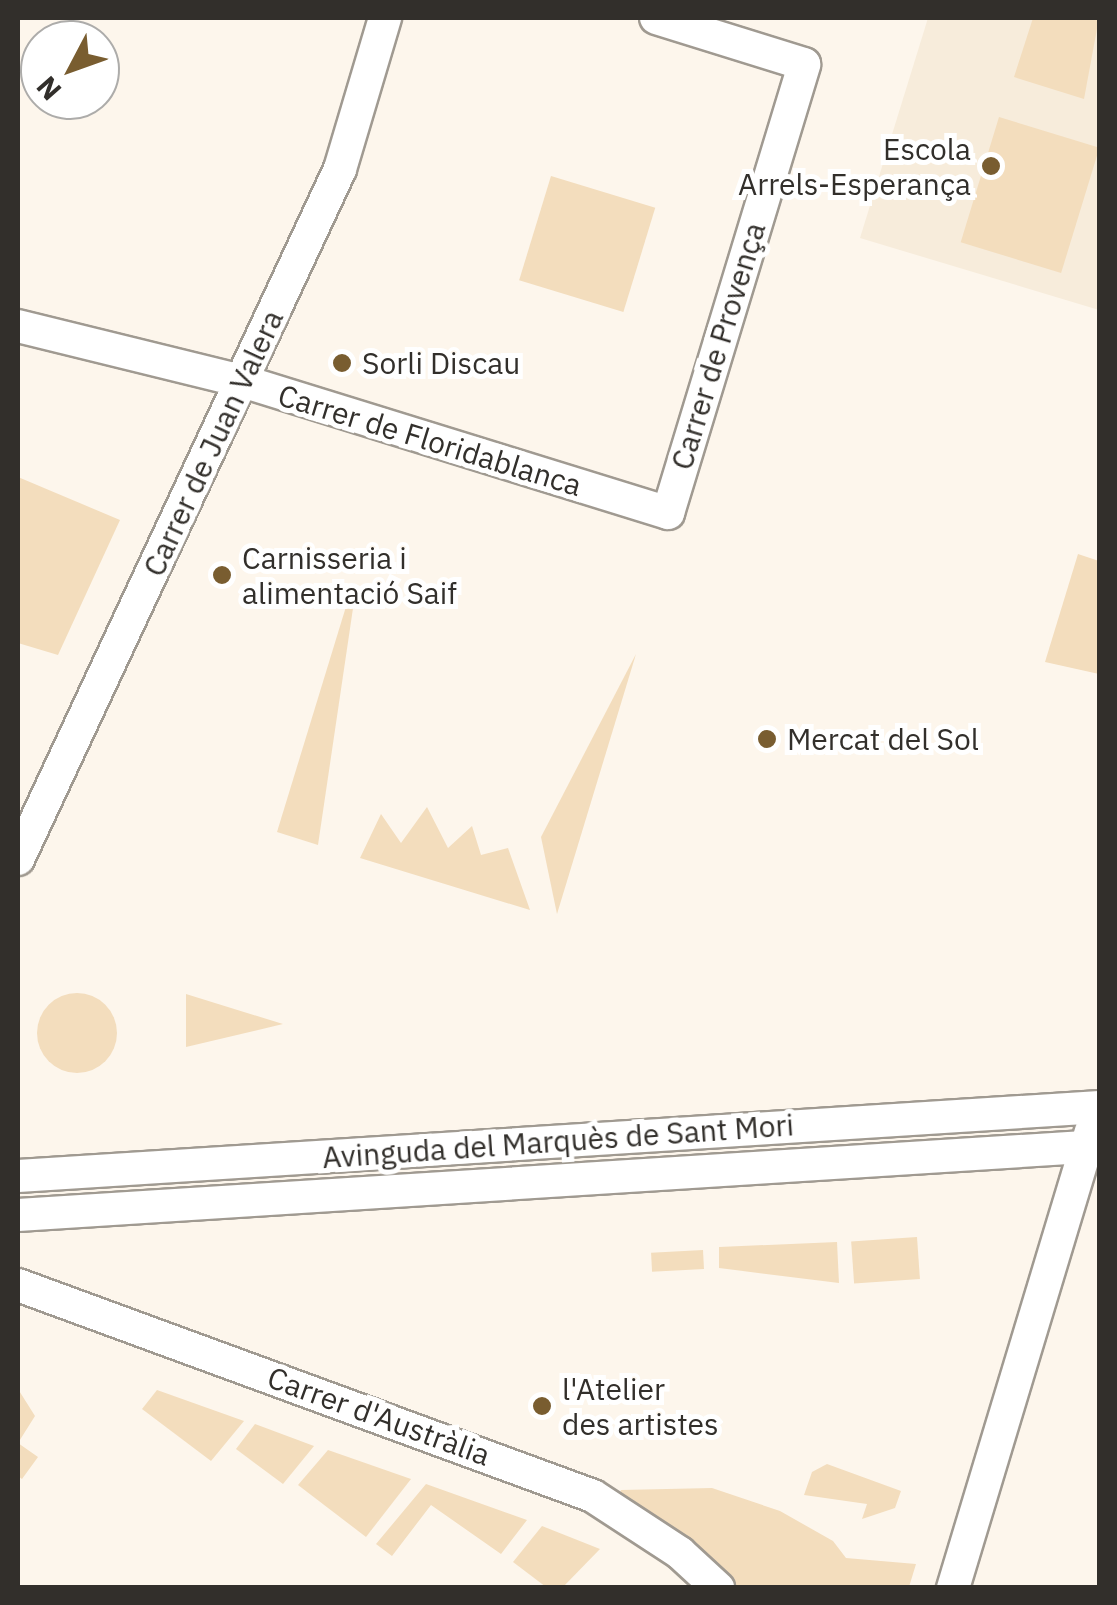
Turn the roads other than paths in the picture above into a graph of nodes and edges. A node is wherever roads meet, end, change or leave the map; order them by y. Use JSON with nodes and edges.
{"nodes":[{"id":1,"x":385,"y":18,"type":"edge"},
{"id":2,"x":656,"y":18,"type":"edge"},
{"id":3,"x":18,"y":326,"type":"edge"},
{"id":4,"x":242,"y":381,"type":"junction"},
{"id":5,"x":668,"y":513,"type":"joint"},
{"id":6,"x":18,"y":858,"type":"edge"},
{"id":7,"x":1099,"y":1104,"type":"edge"},
{"id":8,"x":1093,"y":1147,"type":"edge"},
{"id":9,"x":18,"y":1176,"type":"edge"},
{"id":10,"x":18,"y":1215,"type":"edge"},
{"id":11,"x":18,"y":1285,"type":"edge"},
{"id":12,"x":718,"y":1588,"type":"edge"},
{"id":13,"x":952,"y":1588,"type":"edge"}],
"edges":[{"from":1,"to":4,"type":"street","name":"Carrer de Juan Valera"},
{"from":2,"to":5,"type":"street","name":"Carrer de Provença"},
{"from":3,"to":4,"type":"street","name":"Carrer de Floridablanca"},
{"from":4,"to":5,"type":"street","name":"Carrer de Floridablanca"},
{"from":4,"to":6,"type":"street","name":"Carrer de Juan Valera"},
{"from":7,"to":8,"type":"street"},
{"from":7,"to":9,"type":"street","name":"Avinguda del Marquès de Sant Mori"},
{"from":8,"to":10,"type":"street","name":"Avinguda del Marquès de Sant Mori"},
{"from":8,"to":13,"type":"street"},
{"from":11,"to":12,"type":"street","name":"Carrer d'Austràlia"}]}
